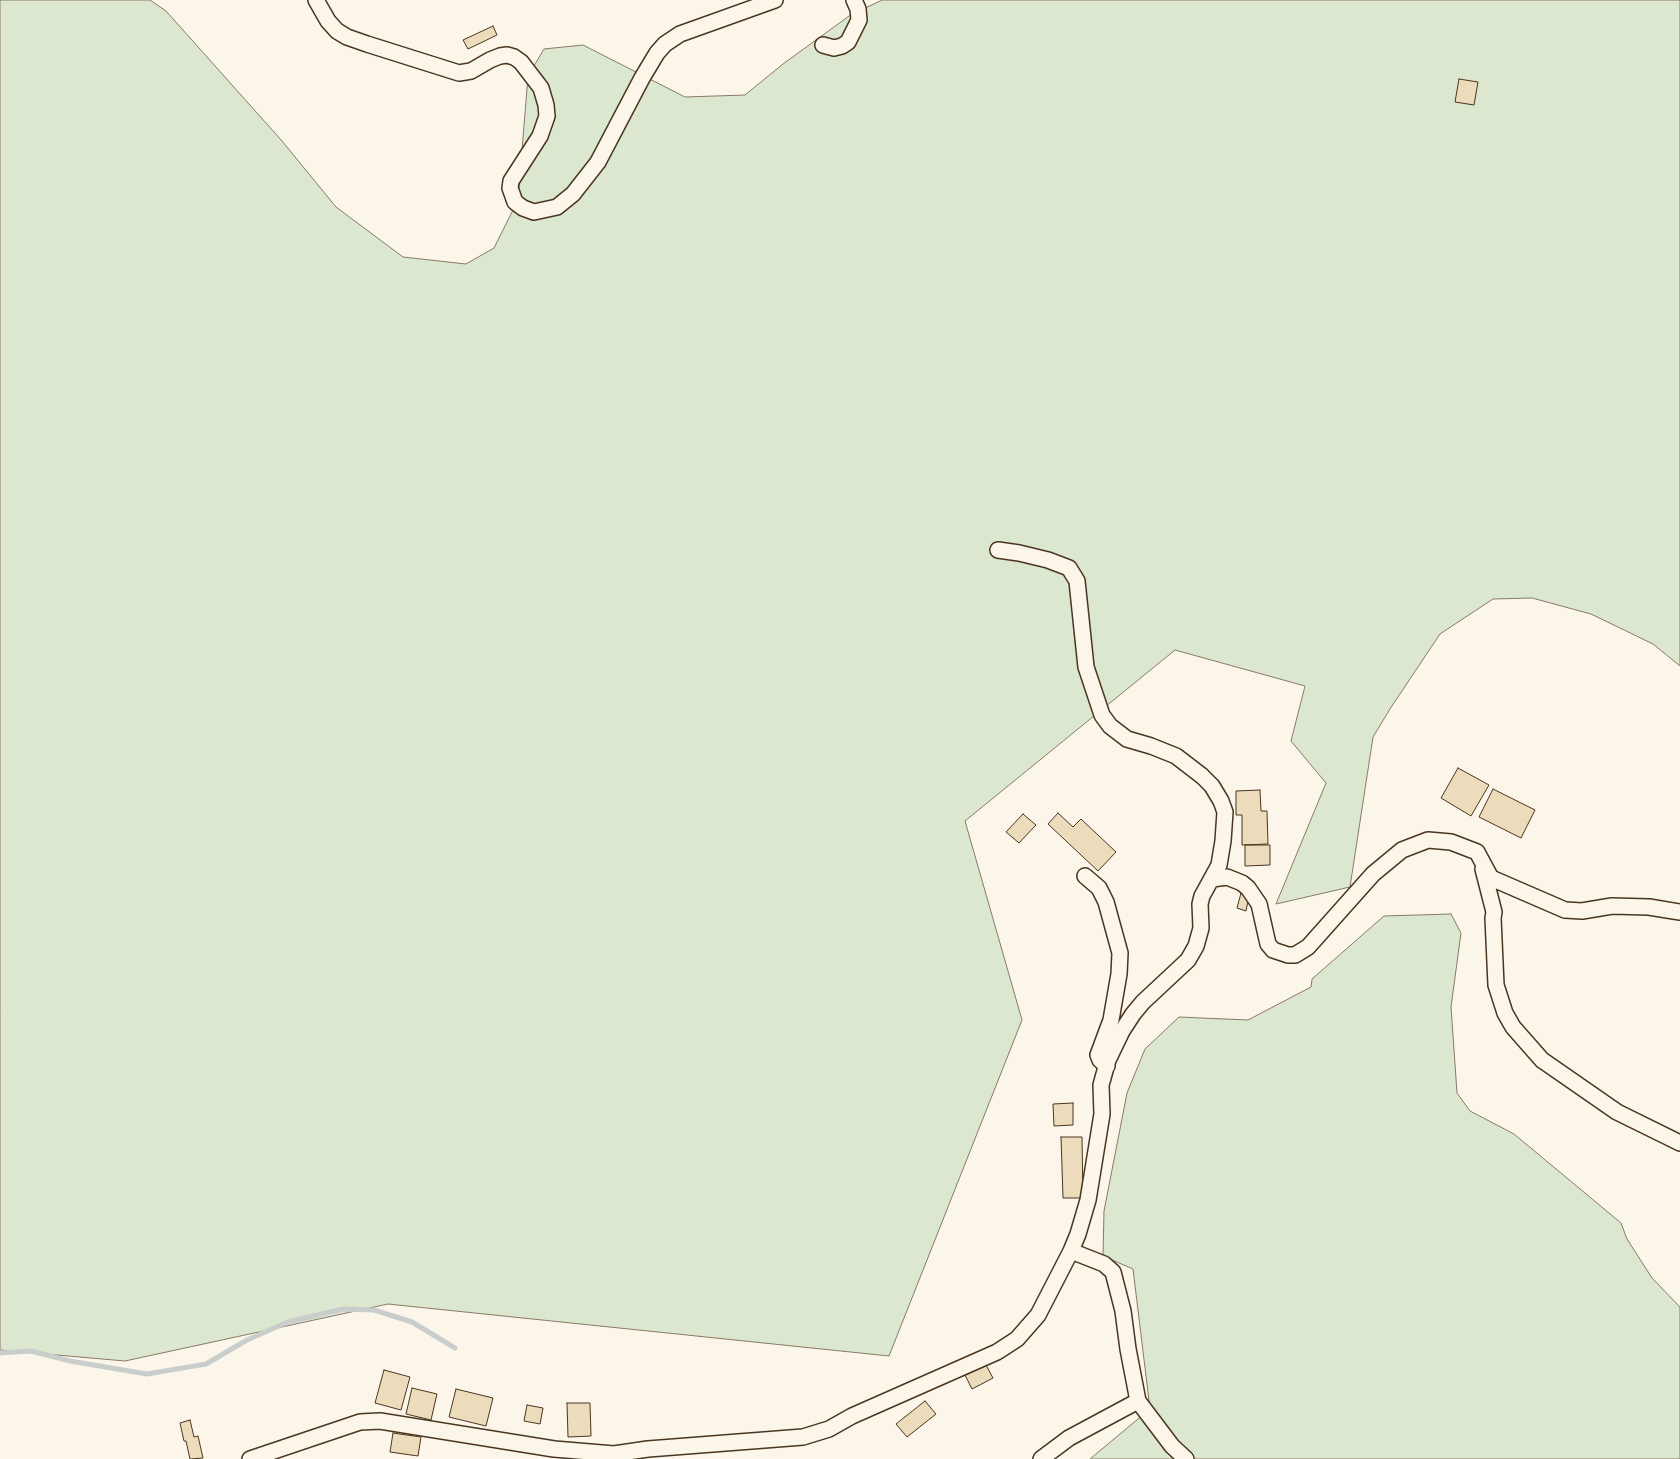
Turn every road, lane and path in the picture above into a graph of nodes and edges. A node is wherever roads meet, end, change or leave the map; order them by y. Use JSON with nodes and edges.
{"nodes":[{"id":1,"x":316,"y":0,"type":"edge"},
{"id":2,"x":775,"y":0,"type":"edge"},
{"id":3,"x":854,"y":0,"type":"edge"},
{"id":4,"x":823,"y":45,"type":"dead end"},
{"id":5,"x":998,"y":550,"type":"dead end"},
{"id":6,"x":1480,"y":858,"type":"junction"},
{"id":7,"x":1085,"y":876,"type":"dead end"},
{"id":8,"x":1212,"y":879,"type":"junction"},
{"id":9,"x":1680,"y":912,"type":"edge"},
{"id":10,"x":1107,"y":1066,"type":"junction"},
{"id":11,"x":1680,"y":1142,"type":"edge"},
{"id":12,"x":1071,"y":1251,"type":"junction"},
{"id":13,"x":1138,"y":1402,"type":"junction"},
{"id":14,"x":545,"y":1453,"type":"edge"},
{"id":15,"x":593,"y":1456,"type":"edge"},
{"id":16,"x":250,"y":1459,"type":"edge"},
{"id":17,"x":1041,"y":1459,"type":"edge"},
{"id":18,"x":1186,"y":1459,"type":"edge"}],
"edges":[{"from":1,"to":2,"type":"street"},
{"from":3,"to":4,"type":"street"},
{"from":5,"to":8,"type":"street"},
{"from":6,"to":8,"type":"street"},
{"from":6,"to":9,"type":"street"},
{"from":6,"to":11,"type":"street"},
{"from":7,"to":10,"type":"street"},
{"from":8,"to":10,"type":"street"},
{"from":10,"to":12,"type":"street"},
{"from":12,"to":13,"type":"street"},
{"from":12,"to":15,"type":"street"},
{"from":13,"to":17,"type":"street"},
{"from":13,"to":18,"type":"street"},
{"from":14,"to":15,"type":"street"},
{"from":14,"to":16,"type":"street"}]}
